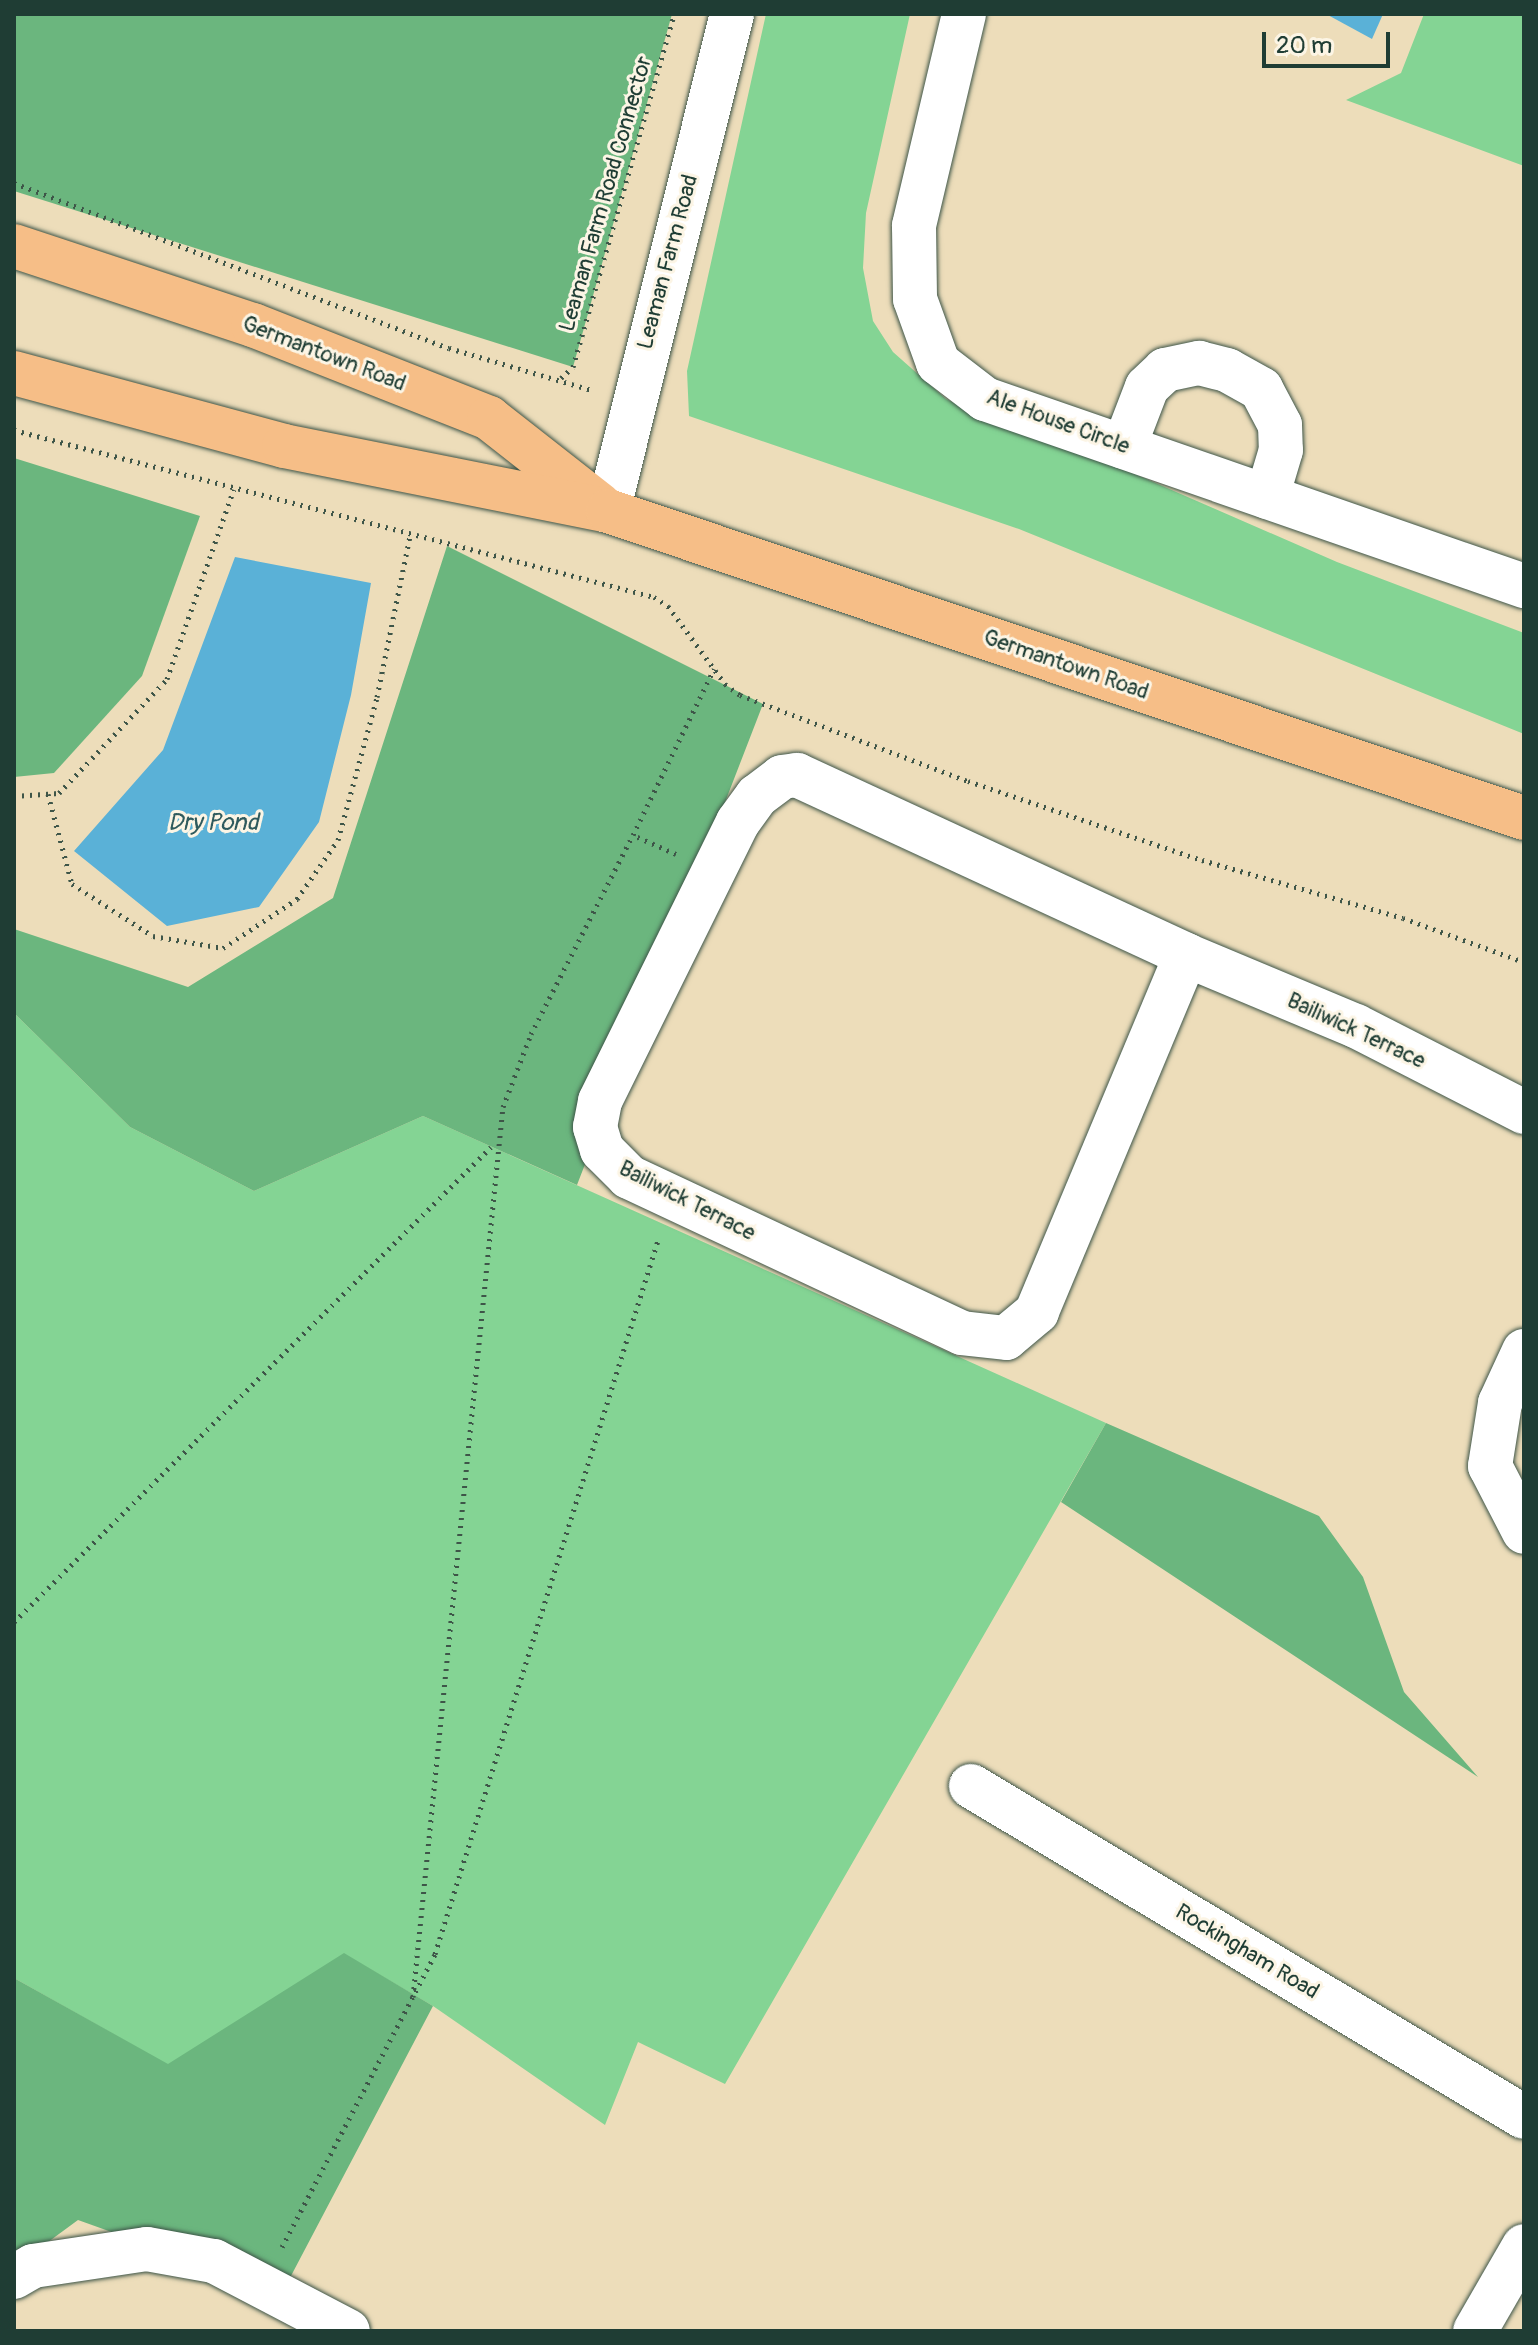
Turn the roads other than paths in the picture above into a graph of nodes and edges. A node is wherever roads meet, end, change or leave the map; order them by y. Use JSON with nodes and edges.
{"nodes":[{"id":1,"x":732,"y":14,"type":"edge"},
{"id":2,"x":964,"y":14,"type":"edge"},
{"id":3,"x":14,"y":246,"type":"edge"},
{"id":4,"x":14,"y":373,"type":"edge"},
{"id":5,"x":1124,"y":447,"type":"junction"},
{"id":6,"x":1267,"y":497,"type":"junction"},
{"id":7,"x":608,"y":511,"type":"junction"},
{"id":8,"x":1524,"y":586,"type":"edge"},
{"id":9,"x":1524,"y":818,"type":"edge"},
{"id":10,"x":1186,"y":955,"type":"junction"},
{"id":11,"x":1524,"y":1112,"type":"edge"},
{"id":12,"x":1524,"y":1351,"type":"edge"},
{"id":13,"x":1524,"y":1532,"type":"edge"},
{"id":14,"x":971,"y":1786,"type":"dead end"},
{"id":15,"x":1524,"y":2117,"type":"edge"},
{"id":16,"x":1524,"y":2246,"type":"edge"},
{"id":17,"x":14,"y":2277,"type":"edge"},
{"id":18,"x":348,"y":2331,"type":"edge"},
{"id":19,"x":1475,"y":2331,"type":"edge"}],
"edges":[{"from":1,"to":7,"type":"street","name":"Leaman Farm Road"},
{"from":2,"to":5,"type":"street","name":"Ale House Circle"},
{"from":3,"to":7,"type":"main road","name":"Germantown Road"},
{"from":4,"to":7,"type":"main road","name":"Germantown Road"},
{"from":5,"to":6,"type":"street","name":"Ale House Circle"},
{"from":5,"to":6,"type":"street"},
{"from":6,"to":8,"type":"street","name":"Ale House Circle"},
{"from":7,"to":9,"type":"main road","name":"Germantown Road"},
{"from":10,"to":10,"type":"street","name":"Bailiwick Terrace"},
{"from":10,"to":11,"type":"street","name":"Bailiwick Terrace"},
{"from":12,"to":13,"type":"street"},
{"from":14,"to":15,"type":"street","name":"Rockingham Road"},
{"from":16,"to":19,"type":"street"},
{"from":17,"to":18,"type":"street"}]}
